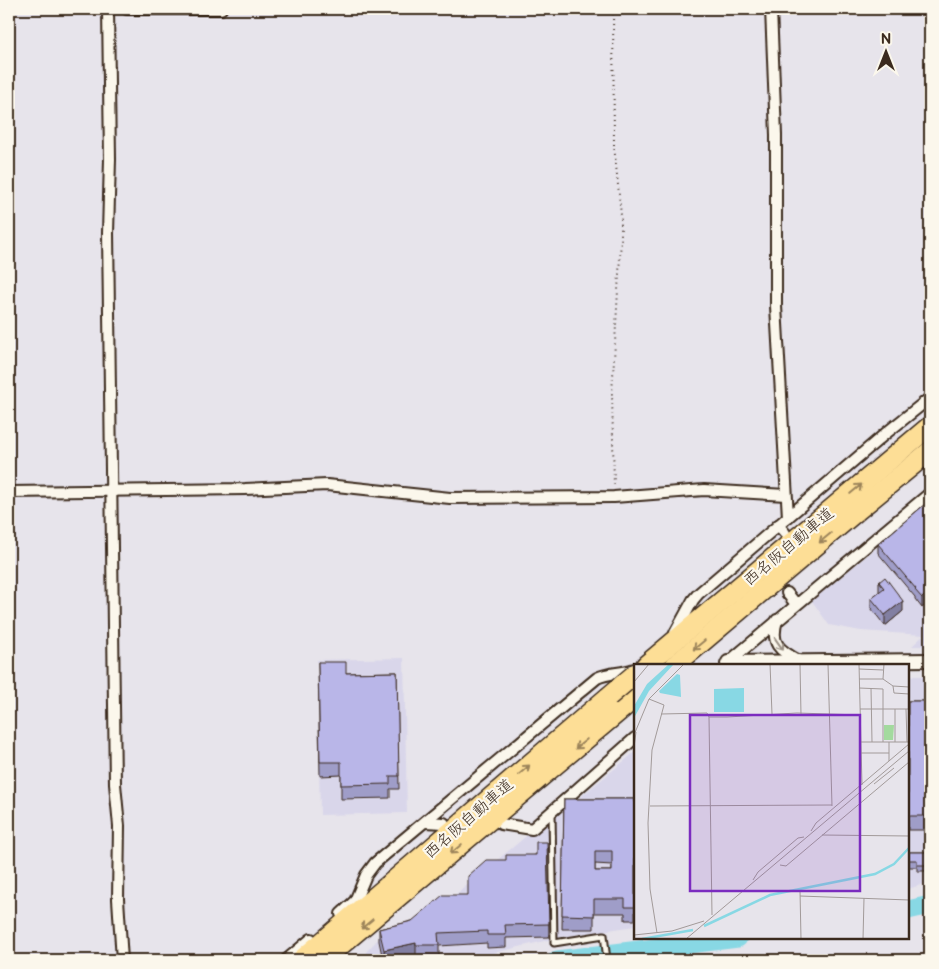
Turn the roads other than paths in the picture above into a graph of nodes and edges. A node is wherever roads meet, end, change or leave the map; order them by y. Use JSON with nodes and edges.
{"nodes":[{"id":1,"x":108,"y":9,"type":"edge"},
{"id":2,"x":127,"y":9,"type":"edge"},
{"id":3,"x":221,"y":9,"type":"edge"},
{"id":4,"x":771,"y":9,"type":"edge"},
{"id":5,"x":930,"y":398,"type":"edge"},
{"id":6,"x":930,"y":426,"type":"edge"},
{"id":7,"x":930,"y":451,"type":"edge"},
{"id":8,"x":112,"y":490,"type":"junction"},
{"id":9,"x":9,"y":492,"type":"edge"},
{"id":10,"x":930,"y":493,"type":"edge"},
{"id":11,"x":786,"y":494,"type":"junction"},
{"id":12,"x":788,"y":517,"type":"junction"},
{"id":13,"x":787,"y":593,"type":"dead end"},
{"id":14,"x":796,"y":604,"type":"junction"},
{"id":15,"x":717,"y":617,"type":"junction"},
{"id":16,"x":776,"y":620,"type":"junction"},
{"id":17,"x":930,"y":660,"type":"edge"},
{"id":18,"x":799,"y":661,"type":"junction"},
{"id":19,"x":641,"y":664,"type":"edge"},
{"id":20,"x":647,"y":664,"type":"edge"},
{"id":21,"x":676,"y":664,"type":"edge"},
{"id":22,"x":726,"y":664,"type":"edge"},
{"id":23,"x":634,"y":668,"type":"edge"},
{"id":24,"x":615,"y":672,"type":"junction"},
{"id":25,"x":634,"y":675,"type":"edge"},
{"id":26,"x":634,"y":689,"type":"edge"},
{"id":27,"x":634,"y":698,"type":"edge"},
{"id":28,"x":613,"y":705,"type":"junction"},
{"id":29,"x":634,"y":739,"type":"edge"},
{"id":30,"x":552,"y":810,"type":"junction"},
{"id":31,"x":425,"y":822,"type":"junction"},
{"id":32,"x":444,"y":823,"type":"dead end"},
{"id":33,"x":501,"y":824,"type":"dead end"},
{"id":34,"x":400,"y":887,"type":"junction"},
{"id":35,"x":122,"y":960,"type":"edge"},
{"id":36,"x":286,"y":960,"type":"edge"},
{"id":37,"x":301,"y":960,"type":"edge"},
{"id":38,"x":323,"y":960,"type":"edge"},
{"id":39,"x":607,"y":960,"type":"edge"}],
"edges":[{"from":1,"to":8,"type":"street"},
{"from":2,"to":3,"type":"street"},
{"from":4,"to":11,"type":"street"},
{"from":5,"to":12,"type":"street"},
{"from":15,"to":6,"type":"highway","name":"西名阪自動車道","one_way":true},
{"from":7,"to":15,"type":"highway","name":"西名阪自動車道","one_way":true},
{"from":8,"to":9,"type":"street"},
{"from":8,"to":11,"type":"street"},
{"from":8,"to":35,"type":"street"},
{"from":10,"to":14,"type":"street"},
{"from":11,"to":12,"type":"street"},
{"from":12,"to":19,"type":"street"},
{"from":13,"to":14,"type":"street"},
{"from":14,"to":16,"type":"street"},
{"from":15,"to":20,"type":"highway","name":"西名阪自動車道"},
{"from":15,"to":21,"type":"highway","name":"西名阪自動車道","one_way":true},
{"from":16,"to":18,"type":"street","one_way":true},
{"from":16,"to":22,"type":"street"},
{"from":17,"to":18,"type":"street"},
{"from":18,"to":22,"type":"street"},
{"from":23,"to":24,"type":"street"},
{"from":24,"to":26,"type":"street"},
{"from":24,"to":31,"type":"street"},
{"from":25,"to":28,"type":"highway","name":"西名阪自動車道","bridge":true},
{"from":27,"to":28,"type":"highway","name":"西名阪自動車道"},
{"from":28,"to":34,"type":"highway","name":"西名阪自動車道"},
{"from":29,"to":30,"type":"street"},
{"from":30,"to":33,"type":"street"},
{"from":30,"to":39,"type":"lane"},
{"from":31,"to":32,"type":"street"},
{"from":31,"to":36,"type":"street"},
{"from":34,"to":37,"type":"highway","name":"西名阪自動車道"},
{"from":34,"to":38,"type":"highway","name":"西名阪自動車道","one_way":true}]}
